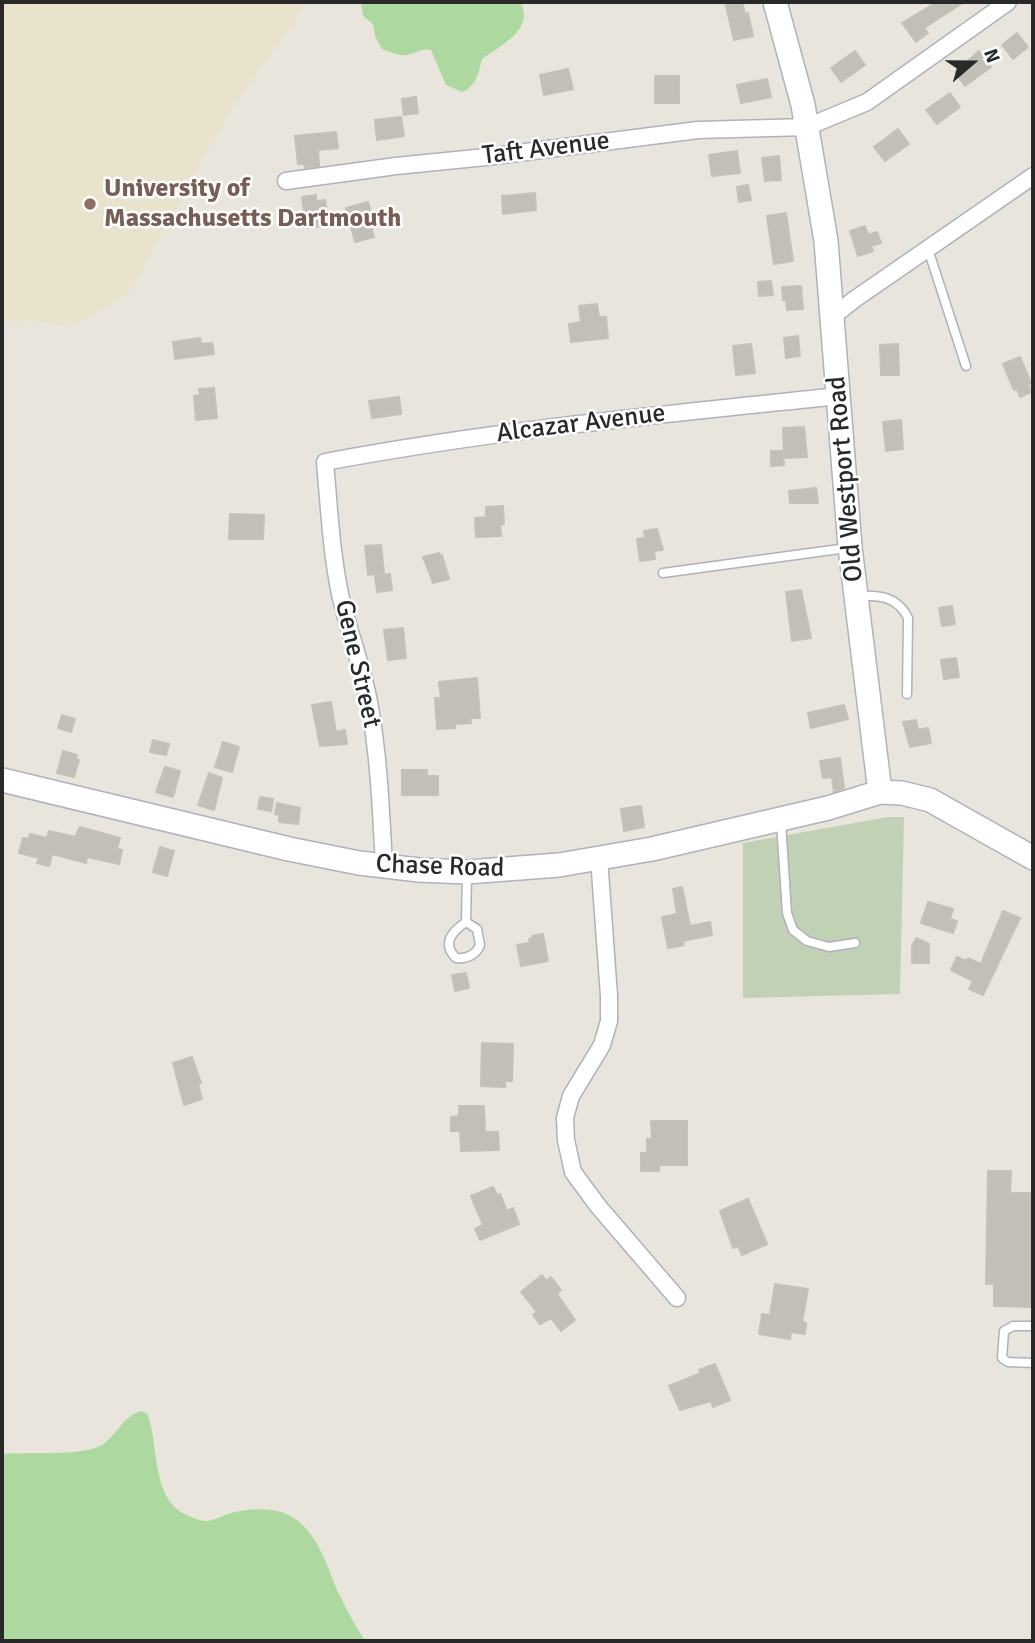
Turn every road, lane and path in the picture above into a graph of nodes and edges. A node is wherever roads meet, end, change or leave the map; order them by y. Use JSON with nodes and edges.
{"nodes":[{"id":1,"x":775,"y":2,"type":"edge"},
{"id":2,"x":1007,"y":2,"type":"edge"},
{"id":3,"x":807,"y":127,"type":"junction"},
{"id":4,"x":1033,"y":176,"type":"edge"},
{"id":5,"x":286,"y":181,"type":"dead end"},
{"id":6,"x":928,"y":249,"type":"junction"},
{"id":7,"x":832,"y":317,"type":"junction"},
{"id":8,"x":966,"y":366,"type":"dead end"},
{"id":9,"x":839,"y":396,"type":"junction"},
{"id":10,"x":325,"y":462,"type":"joint"},
{"id":11,"x":850,"y":547,"type":"junction"},
{"id":12,"x":663,"y":573,"type":"dead end"},
{"id":13,"x":856,"y":596,"type":"junction"},
{"id":14,"x":907,"y":694,"type":"dead end"},
{"id":15,"x":2,"y":780,"type":"edge"},
{"id":16,"x":880,"y":792,"type":"junction"},
{"id":17,"x":781,"y":819,"type":"junction"},
{"id":18,"x":598,"y":858,"type":"junction"},
{"id":19,"x":1033,"y":858,"type":"edge"},
{"id":20,"x":384,"y":866,"type":"junction"},
{"id":21,"x":467,"y":872,"type":"junction"},
{"id":22,"x":466,"y":922,"type":"junction"},
{"id":23,"x":855,"y":943,"type":"dead end"},
{"id":24,"x":677,"y":1298,"type":"dead end"},
{"id":25,"x":1033,"y":1326,"type":"edge"},
{"id":26,"x":1033,"y":1363,"type":"edge"}],
"edges":[{"from":1,"to":3,"type":"main road","name":"Old Westport Road"},
{"from":2,"to":3,"type":"street"},
{"from":3,"to":5,"type":"street","name":"Taft Avenue"},
{"from":3,"to":7,"type":"main road","name":"Old Westport Road"},
{"from":4,"to":6,"type":"street"},
{"from":6,"to":7,"type":"street"},
{"from":6,"to":8,"type":"lane"},
{"from":7,"to":9,"type":"main road","name":"Old Westport Road"},
{"from":9,"to":10,"type":"street","name":"Alcazar Avenue"},
{"from":9,"to":11,"type":"main road","name":"Old Westport Road"},
{"from":10,"to":20,"type":"street","name":"Gene Street"},
{"from":11,"to":12,"type":"lane"},
{"from":11,"to":13,"type":"main road","name":"Old Westport Road"},
{"from":13,"to":14,"type":"lane"},
{"from":13,"to":16,"type":"main road","name":"Old Westport Road"},
{"from":15,"to":20,"type":"main road","name":"Chase Road"},
{"from":16,"to":17,"type":"main road","name":"Chase Road"},
{"from":16,"to":19,"type":"main road"},
{"from":17,"to":18,"type":"main road","name":"Chase Road"},
{"from":17,"to":23,"type":"lane"},
{"from":18,"to":21,"type":"main road","name":"Chase Road"},
{"from":18,"to":24,"type":"street"},
{"from":20,"to":21,"type":"main road","name":"Chase Road"},
{"from":21,"to":22,"type":"lane"},
{"from":22,"to":22,"type":"lane"},
{"from":25,"to":26,"type":"lane"}]}
